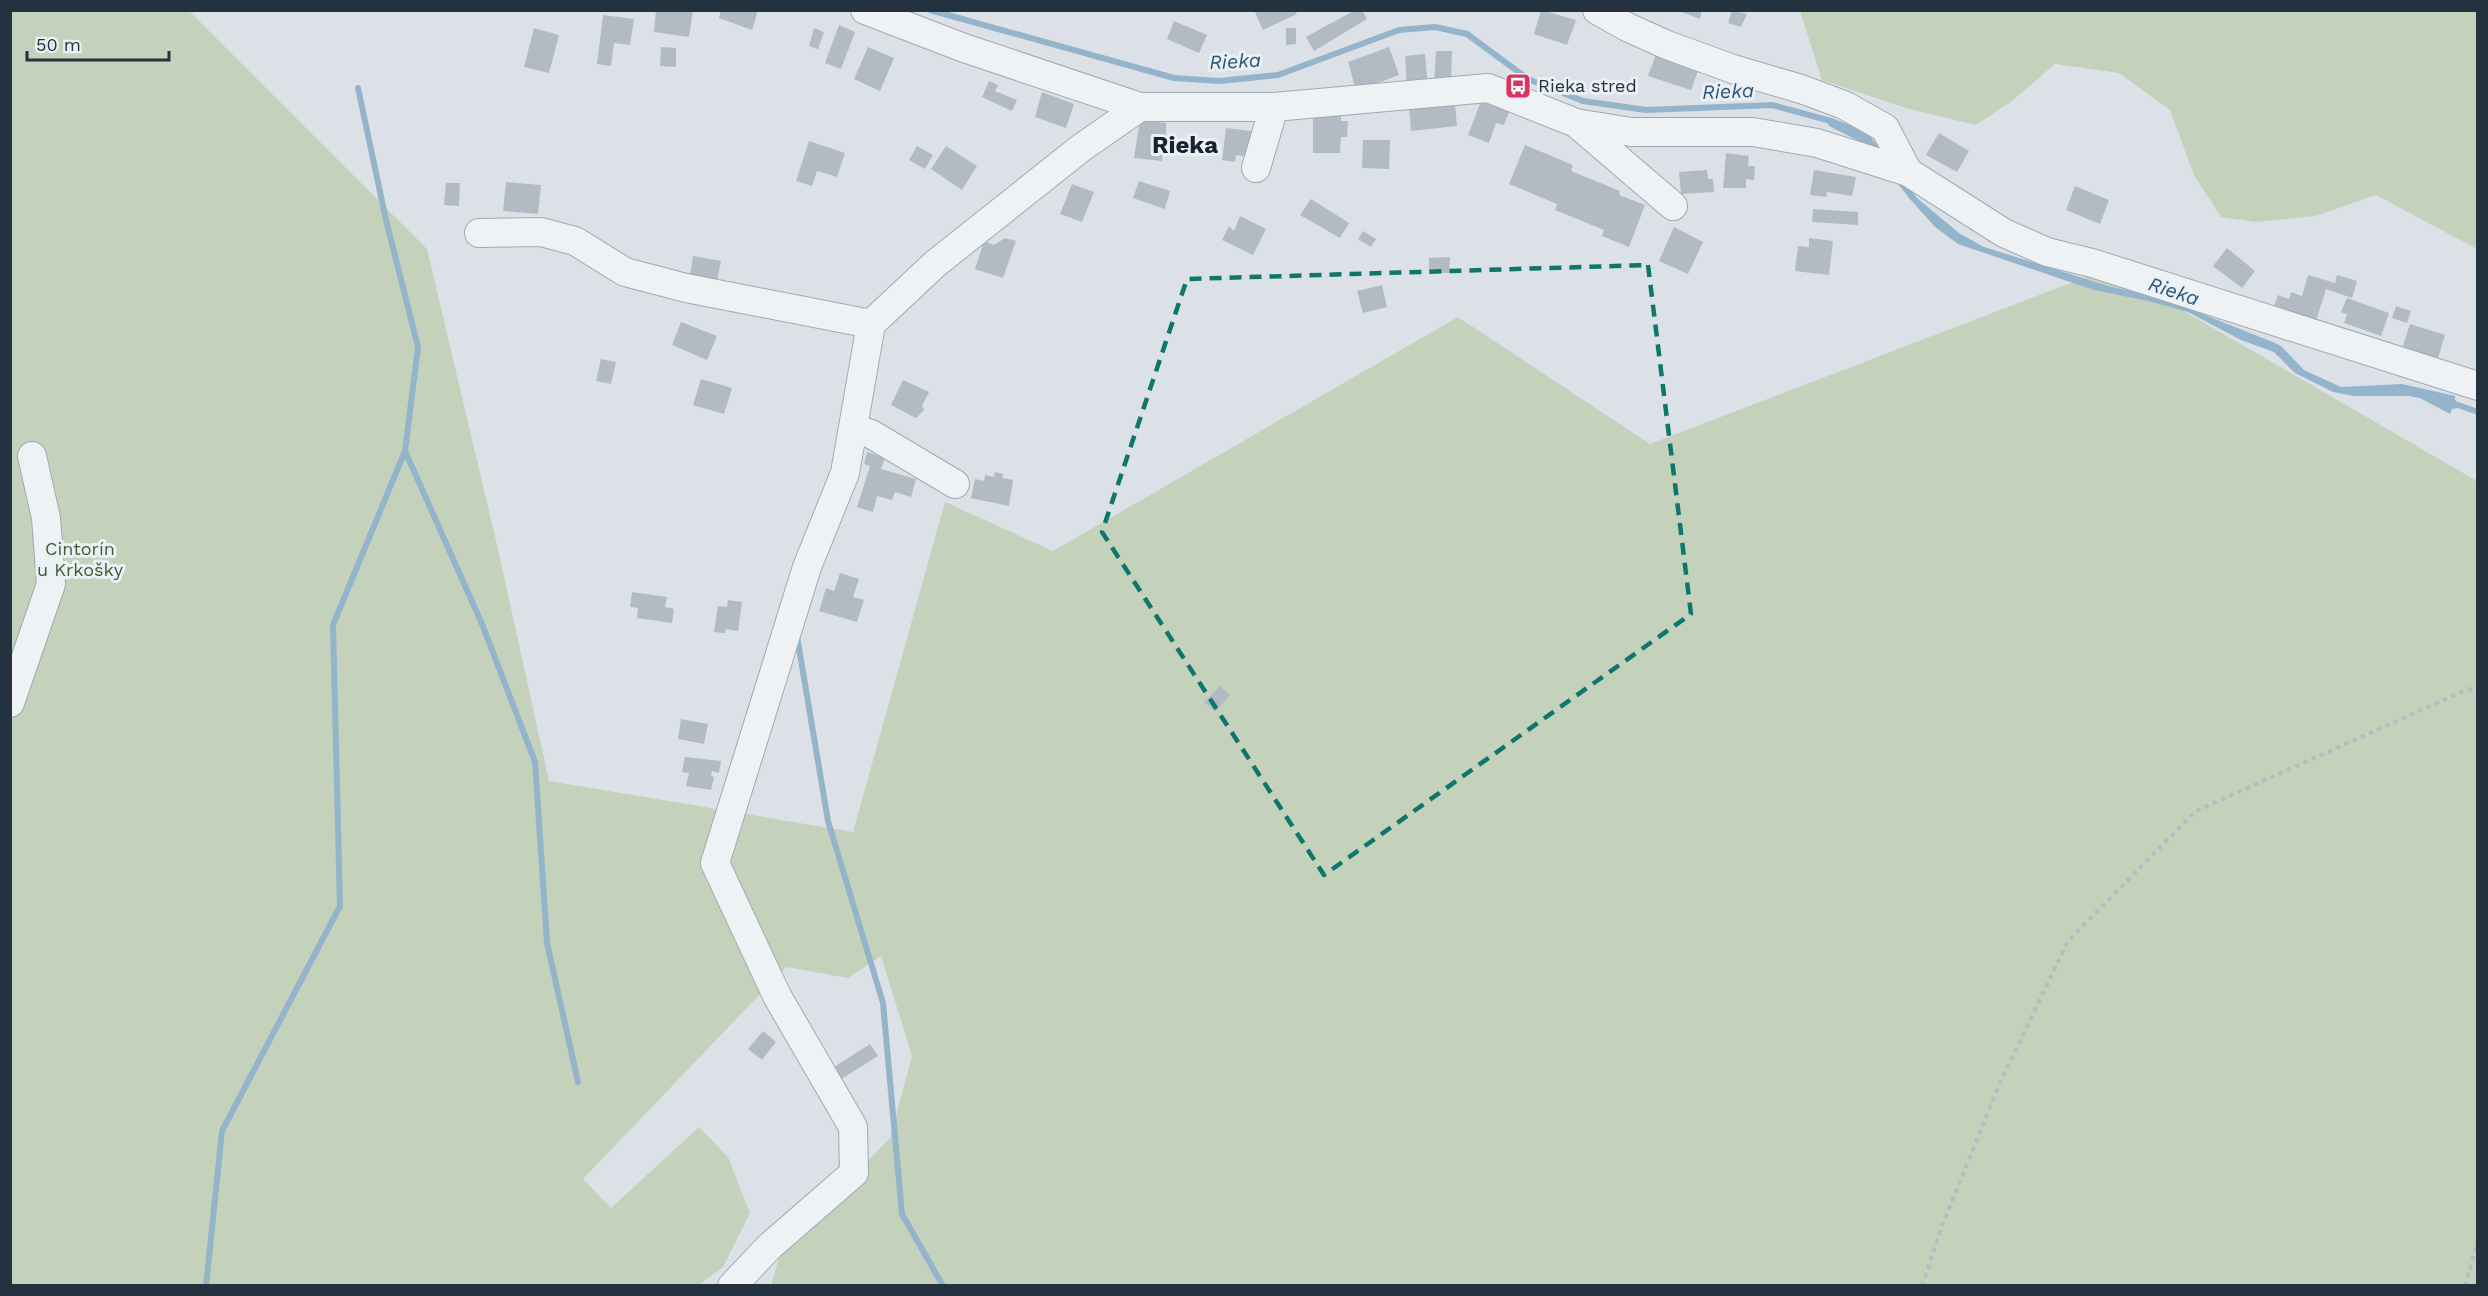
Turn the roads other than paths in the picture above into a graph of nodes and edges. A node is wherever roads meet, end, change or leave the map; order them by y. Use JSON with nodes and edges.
{"nodes":[{"id":1,"x":865,"y":10,"type":"edge"},
{"id":2,"x":1598,"y":10,"type":"edge"},
{"id":3,"x":1140,"y":107,"type":"junction"},
{"id":4,"x":1274,"y":107,"type":"junction"},
{"id":5,"x":1575,"y":123,"type":"junction"},
{"id":6,"x":1256,"y":168,"type":"dead end"},
{"id":7,"x":1906,"y":171,"type":"junction"},
{"id":8,"x":1673,"y":206,"type":"dead end"},
{"id":9,"x":479,"y":233,"type":"dead end"},
{"id":10,"x":871,"y":324,"type":"junction"},
{"id":11,"x":2478,"y":386,"type":"edge"},
{"id":12,"x":853,"y":428,"type":"junction"},
{"id":13,"x":32,"y":456,"type":"dead end"},
{"id":14,"x":955,"y":484,"type":"dead end"},
{"id":15,"x":10,"y":703,"type":"edge"},
{"id":16,"x":732,"y":1286,"type":"edge"}],
"edges":[{"from":1,"to":3,"type":"street"},
{"from":2,"to":7,"type":"street"},
{"from":3,"to":4,"type":"street"},
{"from":3,"to":10,"type":"street"},
{"from":4,"to":5,"type":"street"},
{"from":4,"to":6,"type":"street"},
{"from":5,"to":7,"type":"street"},
{"from":5,"to":8,"type":"street"},
{"from":7,"to":11,"type":"street"},
{"from":9,"to":10,"type":"street"},
{"from":10,"to":12,"type":"street"},
{"from":12,"to":14,"type":"street"},
{"from":12,"to":16,"type":"street"},
{"from":13,"to":15,"type":"street"}]}
